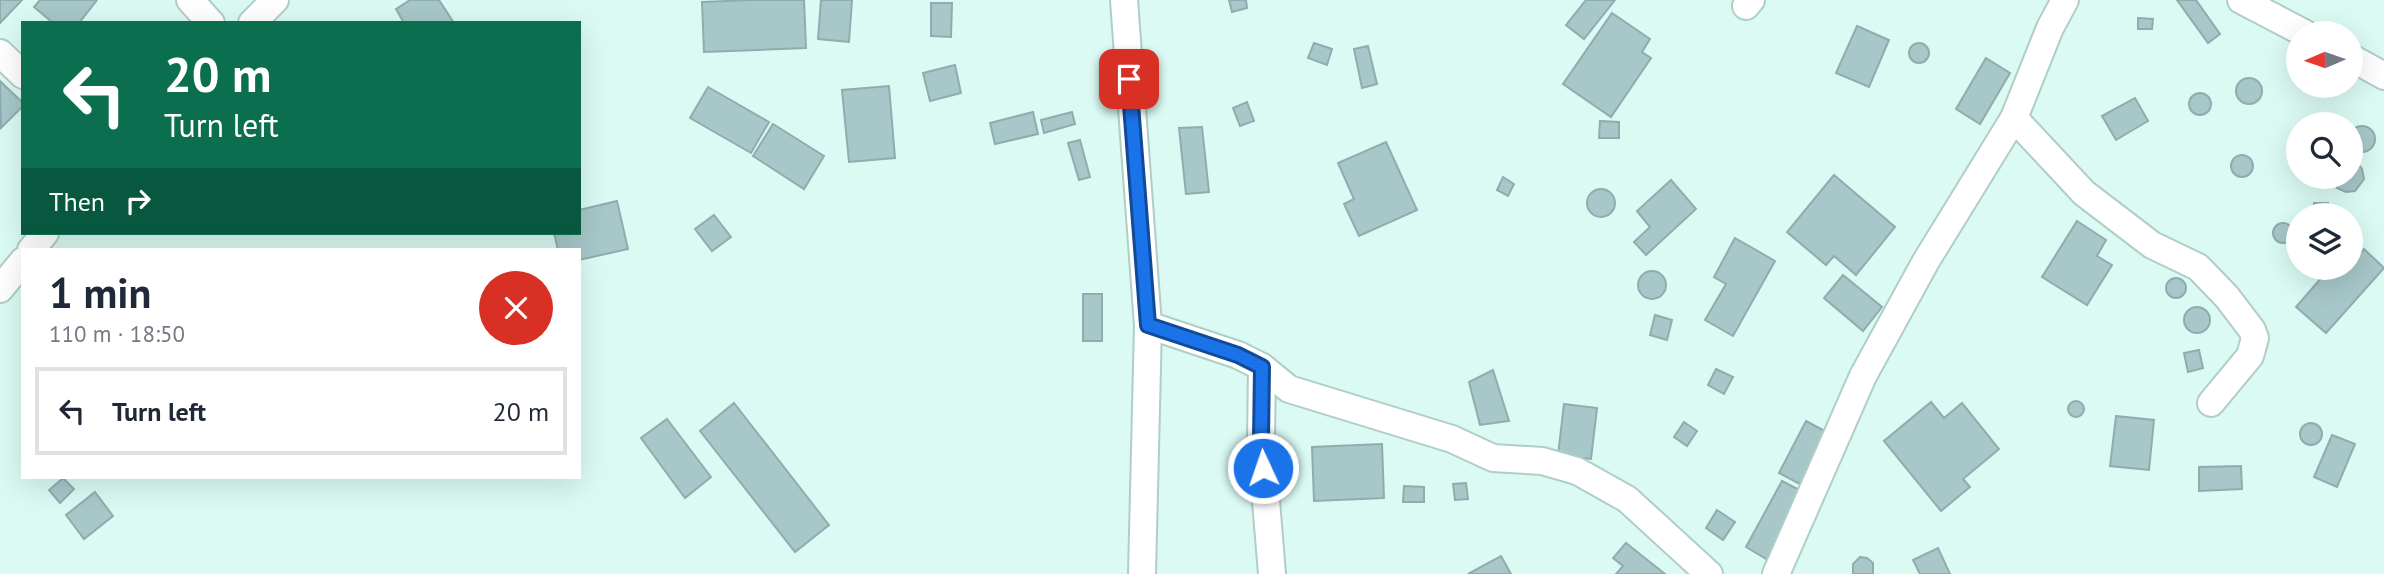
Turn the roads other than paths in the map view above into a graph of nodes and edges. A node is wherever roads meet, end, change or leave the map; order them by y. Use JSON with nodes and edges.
{"nodes":[{"id":1,"x":190,"y":0,"type":"edge"},
{"id":2,"x":275,"y":0,"type":"edge"},
{"id":3,"x":1124,"y":0,"type":"edge"},
{"id":4,"x":2065,"y":0,"type":"edge"},
{"id":5,"x":2241,"y":0,"type":"edge"},
{"id":6,"x":209,"y":21,"type":"edge"},
{"id":7,"x":254,"y":21,"type":"edge"},
{"id":8,"x":2286,"y":24,"type":"edge"},
{"id":9,"x":0,"y":53,"type":"edge"},
{"id":10,"x":2363,"y":64,"type":"edge"},
{"id":11,"x":21,"y":73,"type":"edge"},
{"id":12,"x":2384,"y":76,"type":"edge"},
{"id":13,"x":2014,"y":118,"type":"junction"},
{"id":14,"x":21,"y":263,"type":"edge"},
{"id":15,"x":0,"y":289,"type":"edge"},
{"id":16,"x":1148,"y":325,"type":"junction"},
{"id":17,"x":1262,"y":367,"type":"junction"},
{"id":18,"x":2211,"y":403,"type":"dead end"},
{"id":19,"x":1142,"y":574,"type":"edge"},
{"id":20,"x":1272,"y":574,"type":"edge"},
{"id":21,"x":1709,"y":574,"type":"edge"},
{"id":22,"x":1776,"y":574,"type":"edge"}],
"edges":[{"from":1,"to":6,"type":"street"},
{"from":2,"to":7,"type":"street"},
{"from":3,"to":16,"type":"street"},
{"from":4,"to":13,"type":"street"},
{"from":5,"to":8,"type":"street"},
{"from":9,"to":11,"type":"street"},
{"from":10,"to":12,"type":"street"},
{"from":13,"to":18,"type":"street"},
{"from":13,"to":22,"type":"street"},
{"from":14,"to":15,"type":"street"},
{"from":16,"to":17,"type":"street"},
{"from":16,"to":19,"type":"street"},
{"from":17,"to":20,"type":"street"},
{"from":17,"to":21,"type":"street"}]}
